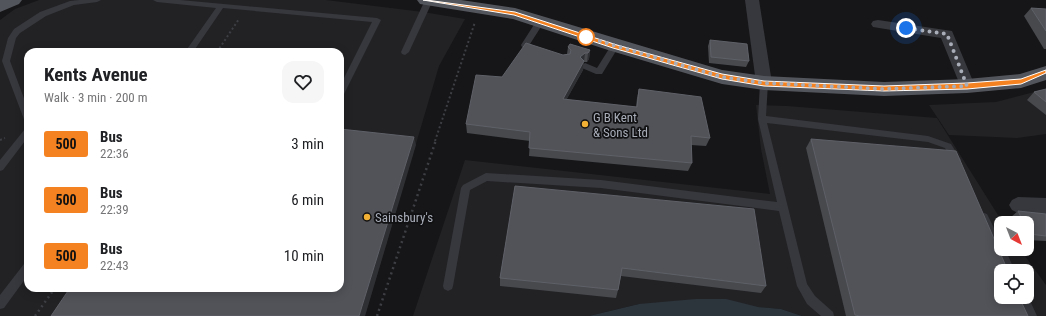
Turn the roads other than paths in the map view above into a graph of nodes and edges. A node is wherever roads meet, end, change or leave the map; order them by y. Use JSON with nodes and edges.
{"nodes":[{"id":1,"x":98,"y":0,"type":"edge"},
{"id":2,"x":157,"y":0,"type":"edge"},
{"id":3,"x":426,"y":0,"type":"edge"},
{"id":4,"x":429,"y":0,"type":"edge"},
{"id":5,"x":752,"y":0,"type":"edge"},
{"id":6,"x":470,"y":4,"type":"edge"},
{"id":7,"x":222,"y":6,"type":"junction"},
{"id":8,"x":540,"y":22,"type":"junction"},
{"id":9,"x":878,"y":24,"type":"dead end"},
{"id":10,"x":615,"y":46,"type":"junction"},
{"id":11,"x":192,"y":48,"type":"edge"},
{"id":12,"x":405,"y":52,"type":"dead end"},
{"id":13,"x":545,"y":52,"type":"edge"},
{"id":14,"x":585,"y":66,"type":"edge"},
{"id":15,"x":1046,"y":72,"type":"edge"},
{"id":16,"x":764,"y":83,"type":"junction"},
{"id":17,"x":344,"y":86,"type":"edge"},
{"id":18,"x":967,"y":86,"type":"junction"},
{"id":19,"x":24,"y":109,"type":"edge"},
{"id":20,"x":762,"y":119,"type":"junction"},
{"id":21,"x":24,"y":136,"type":"edge"},
{"id":22,"x":0,"y":167,"type":"edge"},
{"id":23,"x":961,"y":169,"type":"edge"},
{"id":24,"x":1018,"y":205,"type":"dead end"},
{"id":25,"x":1046,"y":206,"type":"edge"},
{"id":26,"x":783,"y":207,"type":"junction"},
{"id":27,"x":980,"y":209,"type":"edge"},
{"id":28,"x":1007,"y":264,"type":"edge"},
{"id":29,"x":24,"y":272,"type":"edge"},
{"id":30,"x":448,"y":286,"type":"dead end"},
{"id":31,"x":0,"y":304,"type":"edge"},
{"id":32,"x":1026,"y":304,"type":"edge"},
{"id":33,"x":829,"y":316,"type":"edge"},
{"id":34,"x":1032,"y":316,"type":"edge"}],
"edges":[{"from":1,"to":19,"type":"lane"},
{"from":2,"to":7,"type":"lane"},
{"from":3,"to":4,"type":"main road"},
{"from":4,"to":6,"type":"main road"},
{"from":4,"to":12,"type":"lane"},
{"from":5,"to":16,"type":"street"},
{"from":6,"to":8,"type":"main road"},
{"from":7,"to":11,"type":"lane"},
{"from":7,"to":17,"type":"lane"},
{"from":8,"to":10,"type":"main road"},
{"from":8,"to":13,"type":"lane"},
{"from":9,"to":18,"type":"street"},
{"from":10,"to":14,"type":"lane"},
{"from":10,"to":16,"type":"main road"},
{"from":15,"to":18,"type":"main road"},
{"from":16,"to":18,"type":"main road"},
{"from":16,"to":20,"type":"lane"},
{"from":20,"to":23,"type":"lane"},
{"from":20,"to":26,"type":"lane"},
{"from":21,"to":22,"type":"lane"},
{"from":24,"to":25,"type":"street"},
{"from":26,"to":30,"type":"lane"},
{"from":26,"to":33,"type":"lane"},
{"from":27,"to":28,"type":"lane"},
{"from":29,"to":31,"type":"lane"},
{"from":32,"to":34,"type":"lane"}]}
